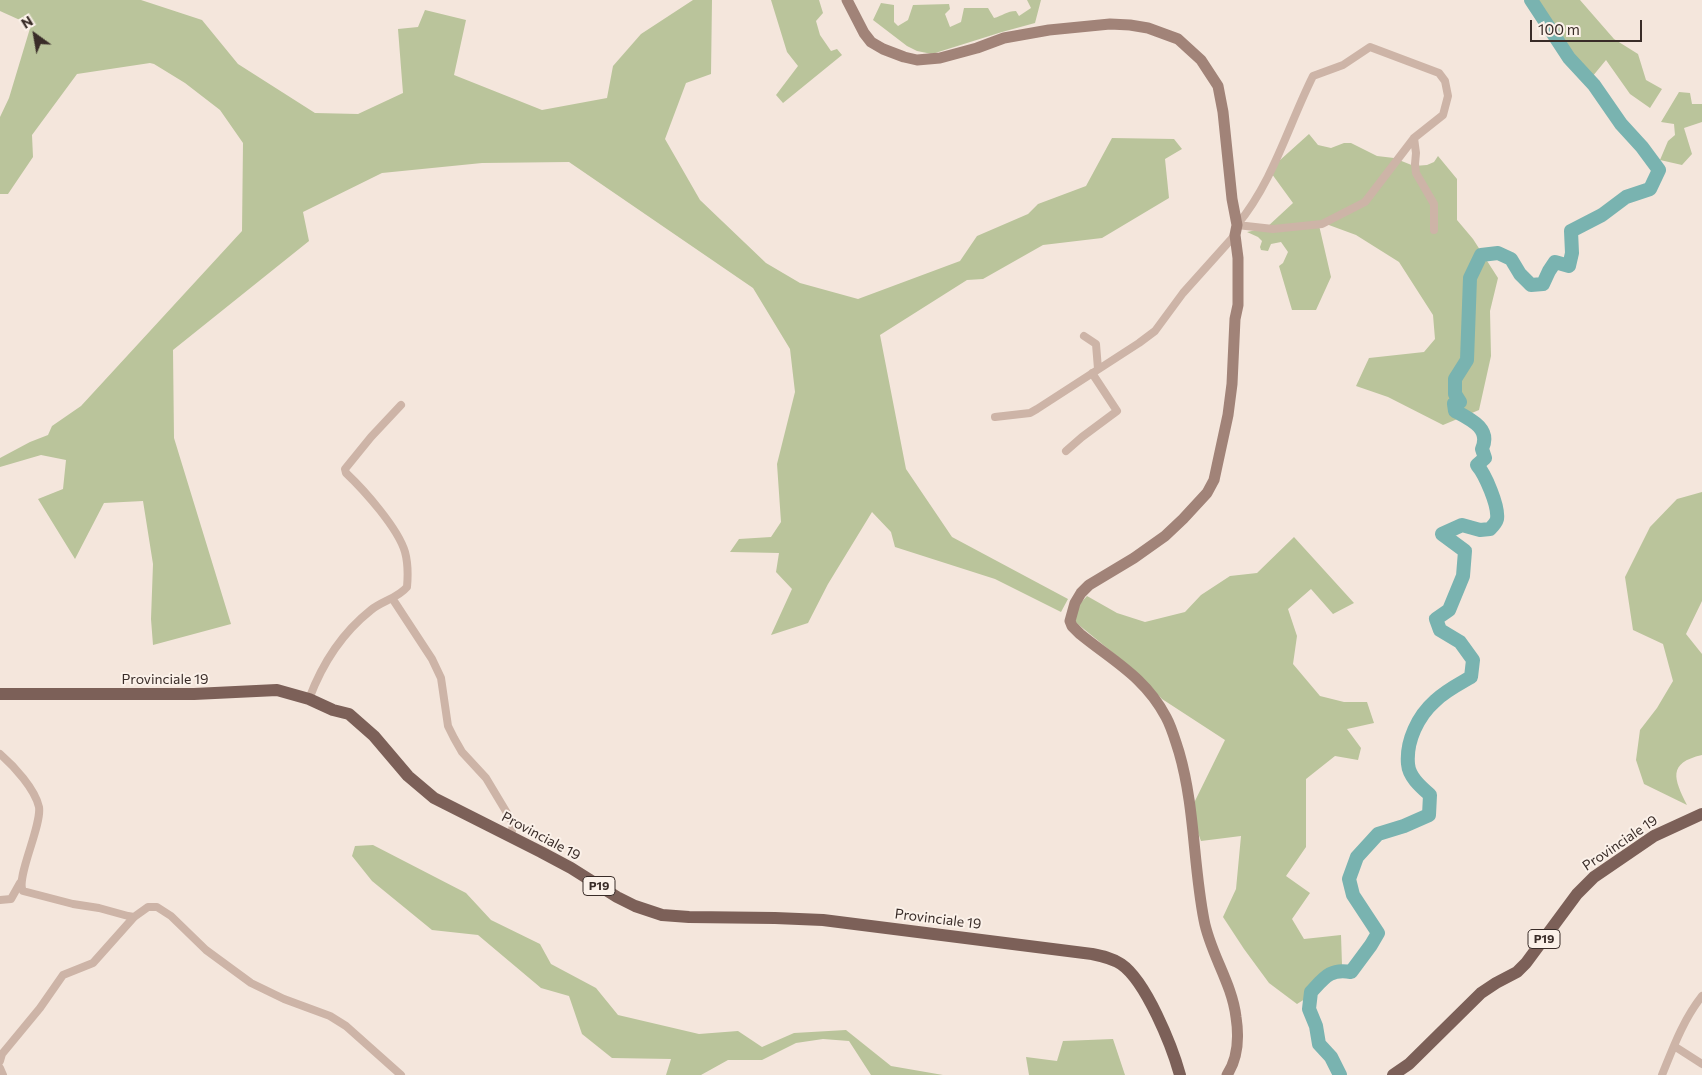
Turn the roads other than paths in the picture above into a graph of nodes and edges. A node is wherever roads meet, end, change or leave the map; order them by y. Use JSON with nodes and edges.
{"nodes":[{"id":1,"x":847,"y":0,"type":"edge"},
{"id":2,"x":1414,"y":138,"type":"junction"},
{"id":3,"x":1236,"y":230,"type":"junction"},
{"id":4,"x":1434,"y":230,"type":"dead end"},
{"id":5,"x":1084,"y":336,"type":"dead end"},
{"id":6,"x":1095,"y":371,"type":"junction"},
{"id":7,"x":401,"y":405,"type":"dead end"},
{"id":8,"x":995,"y":417,"type":"dead end"},
{"id":9,"x":1066,"y":451,"type":"dead end"},
{"id":10,"x":392,"y":598,"type":"junction"},
{"id":11,"x":0,"y":694,"type":"edge"},
{"id":12,"x":309,"y":699,"type":"junction"},
{"id":13,"x":0,"y":754,"type":"edge"},
{"id":14,"x":1702,"y":814,"type":"edge"},
{"id":15,"x":509,"y":835,"type":"junction"},
{"id":16,"x":20,"y":883,"type":"junction"},
{"id":17,"x":0,"y":900,"type":"edge"},
{"id":18,"x":134,"y":917,"type":"junction"},
{"id":19,"x":1702,"y":996,"type":"edge"},
{"id":20,"x":1674,"y":1046,"type":"junction"},
{"id":21,"x":0,"y":1061,"type":"edge"},
{"id":22,"x":1702,"y":1064,"type":"edge"},
{"id":23,"x":0,"y":1068,"type":"edge"},
{"id":24,"x":3,"y":1075,"type":"edge"},
{"id":25,"x":401,"y":1075,"type":"edge"},
{"id":26,"x":1180,"y":1075,"type":"edge"},
{"id":27,"x":1227,"y":1075,"type":"edge"},
{"id":28,"x":1393,"y":1075,"type":"edge"},
{"id":29,"x":1662,"y":1075,"type":"edge"}],
"edges":[{"from":1,"to":3,"type":"street"},
{"from":2,"to":3,"type":"street"},
{"from":2,"to":3,"type":"street"},
{"from":2,"to":4,"type":"street"},
{"from":3,"to":6,"type":"street"},
{"from":3,"to":27,"type":"street"},
{"from":5,"to":6,"type":"street"},
{"from":6,"to":8,"type":"street"},
{"from":6,"to":9,"type":"street"},
{"from":7,"to":10,"type":"street"},
{"from":10,"to":12,"type":"street"},
{"from":10,"to":15,"type":"street"},
{"from":11,"to":12,"type":"main road","name":"Provinciale 19","number":"P19"},
{"from":12,"to":15,"type":"main road","name":"Provinciale 19","number":"P19"},
{"from":13,"to":16,"type":"street"},
{"from":14,"to":28,"type":"main road","name":"Provinciale 19","number":"P19"},
{"from":15,"to":26,"type":"main road","name":"Provinciale 19","number":"P19"},
{"from":16,"to":17,"type":"street"},
{"from":16,"to":18,"type":"street"},
{"from":18,"to":21,"type":"street"},
{"from":18,"to":25,"type":"street"},
{"from":19,"to":20,"type":"street"},
{"from":20,"to":22,"type":"street"},
{"from":20,"to":29,"type":"street"},
{"from":23,"to":24,"type":"street"}]}
